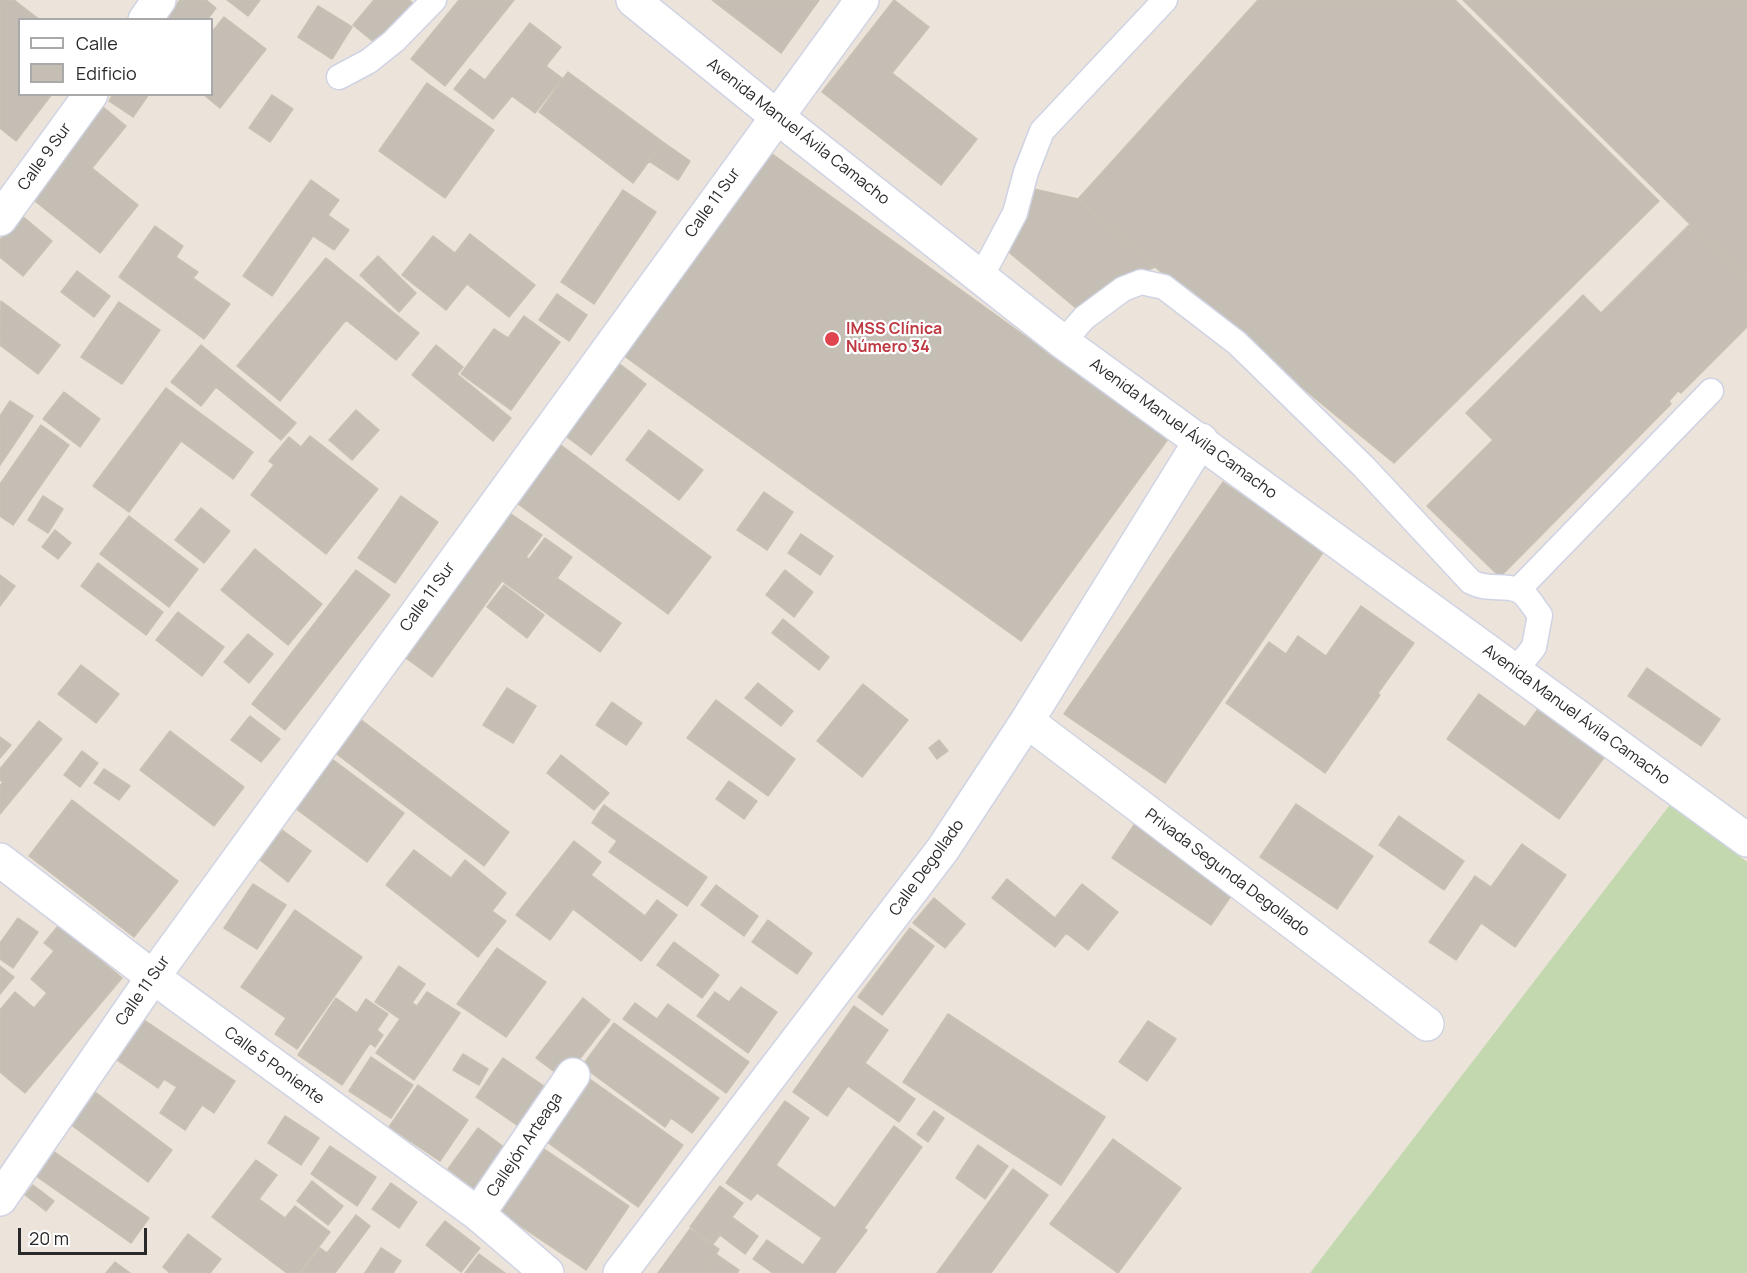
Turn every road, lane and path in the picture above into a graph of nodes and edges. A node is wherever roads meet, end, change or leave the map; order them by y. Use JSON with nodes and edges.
{"nodes":[{"id":1,"x":159,"y":0,"type":"edge"},
{"id":2,"x":434,"y":0,"type":"edge"},
{"id":3,"x":633,"y":0,"type":"edge"},
{"id":4,"x":862,"y":0,"type":"edge"},
{"id":5,"x":1162,"y":1,"type":"edge"},
{"id":6,"x":146,"y":18,"type":"edge"},
{"id":7,"x":339,"y":77,"type":"dead end"},
{"id":8,"x":89,"y":96,"type":"edge"},
{"id":9,"x":776,"y":116,"type":"junction"},
{"id":10,"x":0,"y":219,"type":"edge"},
{"id":11,"x":981,"y":277,"type":"junction"},
{"id":12,"x":1063,"y":342,"type":"junction"},
{"id":13,"x":1711,"y":391,"type":"dead end"},
{"id":14,"x":1201,"y":440,"type":"junction"},
{"id":15,"x":1518,"y":590,"type":"junction"},
{"id":16,"x":1515,"y":671,"type":"junction"},
{"id":17,"x":1027,"y":721,"type":"junction"},
{"id":18,"x":1747,"y":840,"type":"edge"},
{"id":19,"x":0,"y":860,"type":"edge"},
{"id":20,"x":153,"y":977,"type":"junction"},
{"id":21,"x":1427,"y":1024,"type":"dead end"},
{"id":22,"x":573,"y":1075,"type":"dead end"},
{"id":23,"x":0,"y":1198,"type":"edge"},
{"id":24,"x":478,"y":1214,"type":"junction"},
{"id":25,"x":547,"y":1273,"type":"edge"},
{"id":26,"x":620,"y":1273,"type":"edge"}],
"edges":[{"from":1,"to":6,"type":"street"},
{"from":2,"to":7,"type":"lane"},
{"from":3,"to":9,"type":"street","name":"Avenida Manuel Ávila Camacho"},
{"from":4,"to":9,"type":"street","name":"Calle 11 Sur"},
{"from":5,"to":11,"type":"lane"},
{"from":8,"to":10,"type":"street","name":"Calle 9 Sur"},
{"from":9,"to":11,"type":"street","name":"Avenida Manuel Ávila Camacho"},
{"from":9,"to":20,"type":"street","name":"Calle 11 Sur"},
{"from":11,"to":12,"type":"street","name":"Avenida Manuel Ávila Camacho"},
{"from":12,"to":14,"type":"street","name":"Avenida Manuel Ávila Camacho"},
{"from":12,"to":15,"type":"lane"},
{"from":13,"to":15,"type":"lane"},
{"from":14,"to":16,"type":"street","name":"Avenida Manuel Ávila Camacho"},
{"from":14,"to":17,"type":"street","name":"Calle Degollado"},
{"from":15,"to":16,"type":"lane"},
{"from":16,"to":18,"type":"street","name":"Avenida Manuel Ávila Camacho"},
{"from":17,"to":21,"type":"street","name":"Privada Segunda Degollado"},
{"from":17,"to":26,"type":"street","name":"Calle Degollado"},
{"from":19,"to":20,"type":"street","name":"Calle 5 Poniente"},
{"from":20,"to":23,"type":"street","name":"Calle 11 Sur"},
{"from":20,"to":24,"type":"street","name":"Calle 5 Poniente"},
{"from":22,"to":24,"type":"street","name":"Callejón Arteaga"},
{"from":24,"to":25,"type":"street","name":"Calle 5 Poniente"}]}
